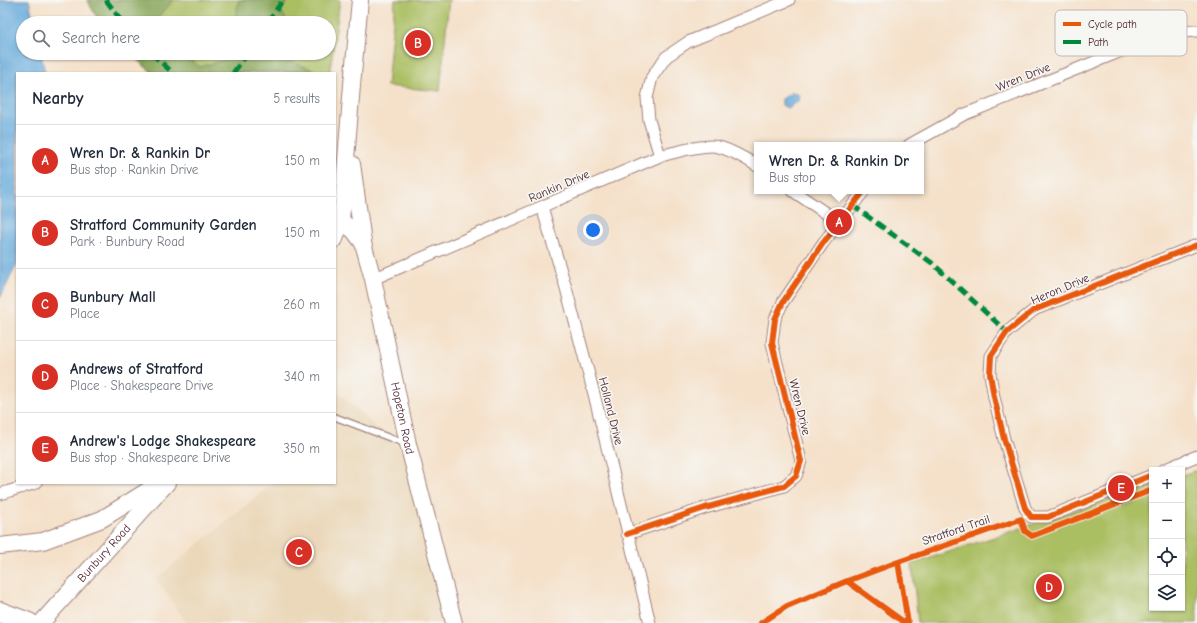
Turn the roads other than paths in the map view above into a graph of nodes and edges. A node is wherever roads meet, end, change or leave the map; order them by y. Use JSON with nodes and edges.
{"nodes":[{"id":1,"x":360,"y":0,"type":"edge"},
{"id":2,"x":789,"y":0,"type":"edge"},
{"id":3,"x":1197,"y":31,"type":"edge"},
{"id":4,"x":1187,"y":32,"type":"edge"},
{"id":5,"x":1110,"y":56,"type":"edge"},
{"id":6,"x":348,"y":126,"type":"junction"},
{"id":7,"x":914,"y":142,"type":"edge"},
{"id":8,"x":660,"y":156,"type":"junction"},
{"id":9,"x":754,"y":164,"type":"edge"},
{"id":10,"x":797,"y":194,"type":"edge"},
{"id":11,"x":862,"y":194,"type":"edge"},
{"id":12,"x":542,"y":207,"type":"junction"},
{"id":13,"x":341,"y":221,"type":"junction"},
{"id":14,"x":839,"y":222,"type":"junction"},
{"id":15,"x":336,"y":236,"type":"edge"},
{"id":16,"x":363,"y":243,"type":"junction"},
{"id":17,"x":1197,"y":245,"type":"edge"},
{"id":18,"x":373,"y":279,"type":"junction"},
{"id":19,"x":336,"y":417,"type":"edge"},
{"id":20,"x":408,"y":444,"type":"junction"},
{"id":21,"x":1197,"y":456,"type":"edge"},
{"id":22,"x":1170,"y":467,"type":"edge"},
{"id":23,"x":1149,"y":476,"type":"edge"},
{"id":24,"x":33,"y":484,"type":"edge"},
{"id":25,"x":158,"y":484,"type":"edge"},
{"id":26,"x":166,"y":484,"type":"edge"},
{"id":27,"x":0,"y":494,"type":"edge"},
{"id":28,"x":628,"y":534,"type":"junction"},
{"id":29,"x":0,"y":546,"type":"edge"},
{"id":30,"x":0,"y":612,"type":"edge"},
{"id":31,"x":29,"y":623,"type":"edge"},
{"id":32,"x":41,"y":623,"type":"edge"},
{"id":33,"x":454,"y":623,"type":"edge"},
{"id":34,"x":650,"y":623,"type":"edge"}],
"edges":[{"from":1,"to":6,"type":"main road"},
{"from":2,"to":8,"type":"street"},
{"from":3,"to":4,"type":"street","name":"Wren Drive"},
{"from":5,"to":7,"type":"street","name":"Wren Drive"},
{"from":6,"to":13,"type":"main road"},
{"from":6,"to":16,"type":"main road"},
{"from":8,"to":9,"type":"street","name":"Rankin Drive"},
{"from":8,"to":12,"type":"street","name":"Rankin Drive"},
{"from":10,"to":14,"type":"street"},
{"from":11,"to":14,"type":"street","name":"Wren Drive"},
{"from":12,"to":18,"type":"street","name":"Rankin Drive"},
{"from":12,"to":28,"type":"street","name":"Holland Drive"},
{"from":13,"to":15,"type":"main road"},
{"from":13,"to":16,"type":"main road","name":"Hopeton Road"},
{"from":14,"to":28,"type":"street","name":"Wren Drive"},
{"from":16,"to":18,"type":"main road","name":"Hopeton Road"},
{"from":17,"to":23,"type":"street","name":"Heron Drive"},
{"from":18,"to":20,"type":"main road","name":"Hopeton Road"},
{"from":19,"to":20,"type":"lane"},
{"from":20,"to":33,"type":"main road","name":"Hopeton Road"},
{"from":21,"to":22,"type":"street"},
{"from":24,"to":27,"type":"street"},
{"from":25,"to":29,"type":"main road","name":"Bunbury Road"},
{"from":26,"to":32,"type":"main road","name":"Bunbury Road"},
{"from":28,"to":34,"type":"street","name":"Holland Drive"},
{"from":30,"to":31,"type":"highway"}]}
